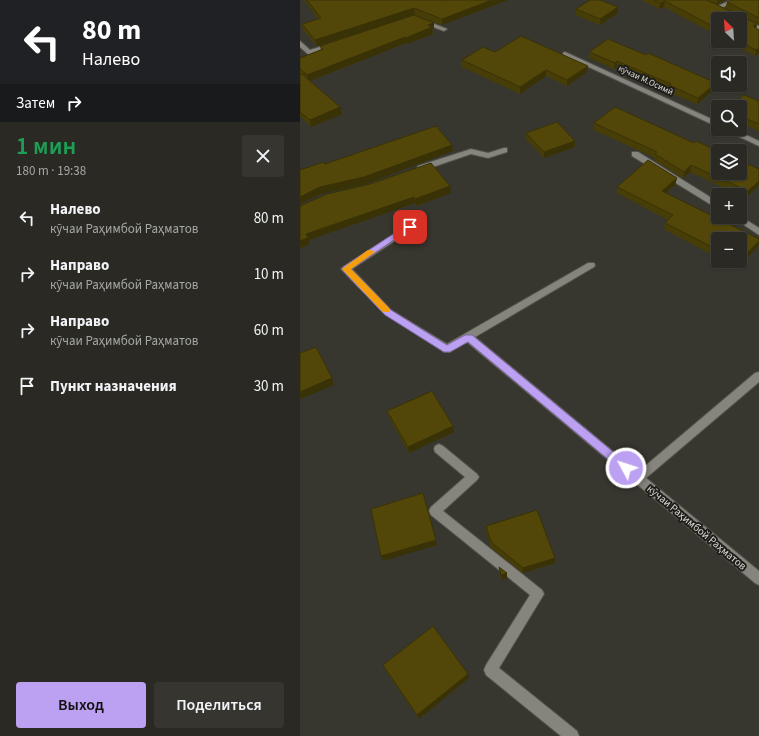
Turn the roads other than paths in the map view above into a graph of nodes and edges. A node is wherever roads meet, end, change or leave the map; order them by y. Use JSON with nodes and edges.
{"nodes":[{"id":1,"x":736,"y":0,"type":"edge"},
{"id":2,"x":725,"y":12,"type":"edge"},
{"id":3,"x":415,"y":18,"type":"edge"},
{"id":4,"x":747,"y":22,"type":"edge"},
{"id":5,"x":759,"y":28,"type":"edge"},
{"id":6,"x":444,"y":29,"type":"dead end"},
{"id":7,"x":300,"y":43,"type":"edge"},
{"id":8,"x":338,"y":43,"type":"edge"},
{"id":9,"x":309,"y":53,"type":"junction"},
{"id":10,"x":565,"y":54,"type":"edge"},
{"id":11,"x":300,"y":56,"type":"edge"},
{"id":12,"x":711,"y":122,"type":"edge"},
{"id":13,"x":742,"y":136,"type":"edge"},
{"id":14,"x":759,"y":144,"type":"edge"},
{"id":15,"x":504,"y":150,"type":"dead end"},
{"id":16,"x":635,"y":154,"type":"dead end"},
{"id":17,"x":412,"y":171,"type":"edge"},
{"id":18,"x":711,"y":202,"type":"edge"},
{"id":19,"x":422,"y":219,"type":"dead end"},
{"id":20,"x":747,"y":224,"type":"edge"},
{"id":21,"x":759,"y":232,"type":"edge"},
{"id":22,"x":591,"y":264,"type":"dead end"},
{"id":23,"x":468,"y":337,"type":"junction"},
{"id":24,"x":759,"y":376,"type":"edge"},
{"id":25,"x":438,"y":449,"type":"dead end"},
{"id":26,"x":638,"y":478,"type":"junction"},
{"id":27,"x":759,"y":579,"type":"edge"},
{"id":28,"x":572,"y":736,"type":"edge"}],
"edges":[{"from":1,"to":2,"type":"street"},
{"from":3,"to":6,"type":"street"},
{"from":4,"to":5,"type":"street"},
{"from":7,"to":9,"type":"street"},
{"from":8,"to":9,"type":"street"},
{"from":9,"to":11,"type":"street"},
{"from":10,"to":12,"type":"street","name":"кӯчаи М.Осимӣ"},
{"from":13,"to":14,"type":"street"},
{"from":15,"to":17,"type":"street"},
{"from":16,"to":18,"type":"street"},
{"from":19,"to":23,"type":"street"},
{"from":20,"to":21,"type":"street"},
{"from":22,"to":23,"type":"street"},
{"from":23,"to":26,"type":"street","name":"кӯчаи Раҳимбой Раҳматов"},
{"from":24,"to":26,"type":"street"},
{"from":25,"to":28,"type":"street"},
{"from":26,"to":27,"type":"street","name":"кӯчаи Раҳимбой Раҳматов"}]}
